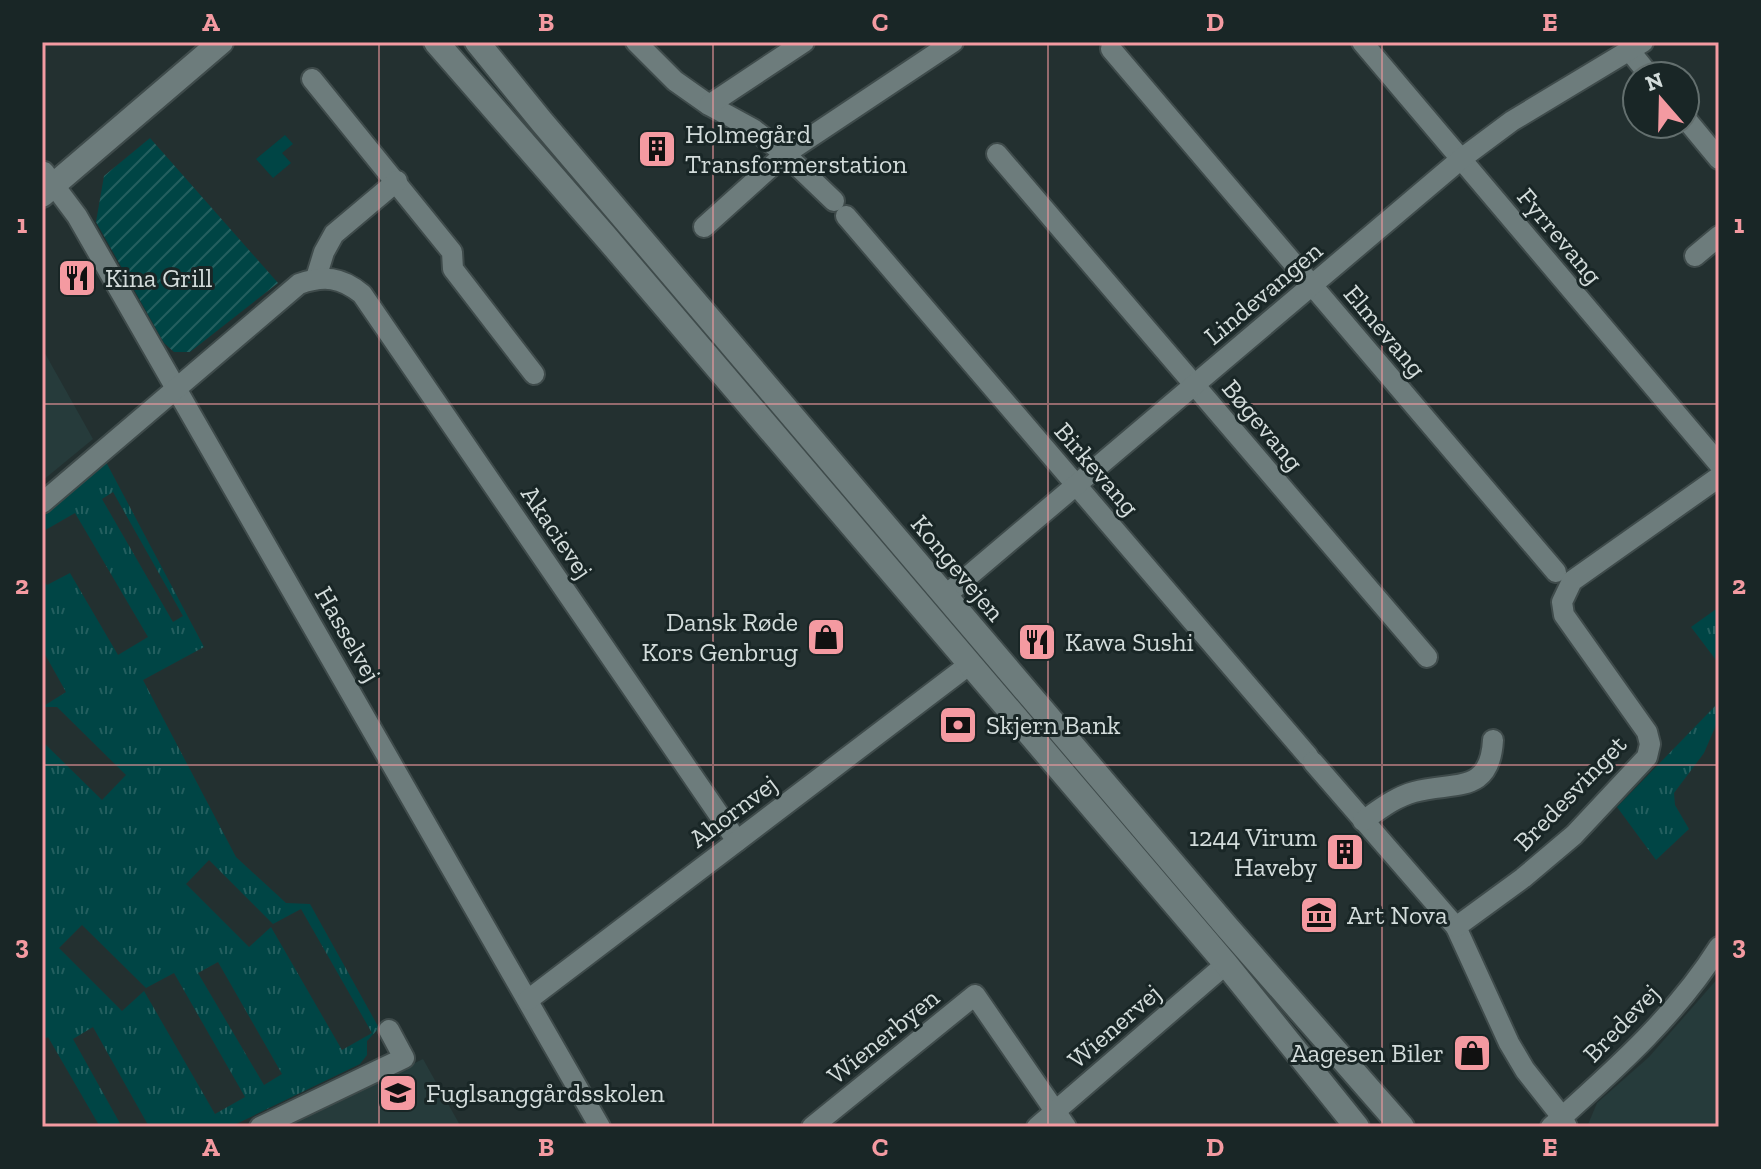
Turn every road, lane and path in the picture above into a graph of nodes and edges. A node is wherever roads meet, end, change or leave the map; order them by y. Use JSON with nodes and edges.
{"nodes":[{"id":1,"x":197,"y":42,"type":"edge"},
{"id":2,"x":221,"y":42,"type":"edge"},
{"id":3,"x":436,"y":42,"type":"edge"},
{"id":4,"x":475,"y":42,"type":"edge"},
{"id":5,"x":636,"y":42,"type":"edge"},
{"id":6,"x":804,"y":42,"type":"edge"},
{"id":7,"x":953,"y":42,"type":"edge"},
{"id":8,"x":1362,"y":42,"type":"edge"},
{"id":9,"x":1636,"y":46,"type":"edge"},
{"id":10,"x":1111,"y":49,"type":"dead end"},
{"id":11,"x":312,"y":79,"type":"dead end"},
{"id":12,"x":709,"y":105,"type":"junction"},
{"id":13,"x":1701,"y":137,"type":"edge"},
{"id":14,"x":785,"y":154,"type":"junction"},
{"id":15,"x":997,"y":154,"type":"dead end"},
{"id":16,"x":1461,"y":159,"type":"junction"},
{"id":17,"x":1719,"y":159,"type":"edge"},
{"id":18,"x":46,"y":181,"type":"edge"},
{"id":19,"x":397,"y":181,"type":"junction"},
{"id":20,"x":704,"y":227,"type":"dead end"},
{"id":21,"x":1719,"y":236,"type":"edge"},
{"id":22,"x":1695,"y":256,"type":"dead end"},
{"id":23,"x":316,"y":278,"type":"junction"},
{"id":24,"x":1312,"y":285,"type":"junction"},
{"id":25,"x":534,"y":374,"type":"dead end"},
{"id":26,"x":1195,"y":385,"type":"junction"},
{"id":27,"x":177,"y":388,"type":"junction"},
{"id":28,"x":1719,"y":464,"type":"edge"},
{"id":29,"x":1719,"y":477,"type":"edge"},
{"id":30,"x":1077,"y":485,"type":"junction"},
{"id":31,"x":42,"y":503,"type":"edge"},
{"id":32,"x":1556,"y":572,"type":"dead end"},
{"id":33,"x":945,"y":596,"type":"junction"},
{"id":34,"x":1427,"y":657,"type":"dead end"},
{"id":35,"x":970,"y":664,"type":"junction"},
{"id":36,"x":1493,"y":740,"type":"dead end"},
{"id":37,"x":1363,"y":821,"type":"junction"},
{"id":38,"x":737,"y":841,"type":"junction"},
{"id":39,"x":1456,"y":927,"type":"junction"},
{"id":40,"x":1719,"y":947,"type":"edge"},
{"id":41,"x":1226,"y":964,"type":"junction"},
{"id":42,"x":528,"y":1000,"type":"junction"},
{"id":43,"x":389,"y":1030,"type":"dead end"},
{"id":44,"x":1061,"y":1119,"type":"edge"},
{"id":45,"x":1560,"y":1124,"type":"edge"},
{"id":46,"x":260,"y":1127,"type":"edge"},
{"id":47,"x":600,"y":1127,"type":"edge"},
{"id":48,"x":812,"y":1127,"type":"edge"},
{"id":49,"x":1037,"y":1127,"type":"edge"},
{"id":50,"x":1357,"y":1127,"type":"edge"},
{"id":51,"x":1402,"y":1127,"type":"edge"}],
"edges":[{"from":1,"to":18,"type":"main road"},
{"from":2,"to":18,"type":"main road"},
{"from":3,"to":35,"type":"main road","name":"Kongevejen"},
{"from":4,"to":33,"type":"main road","name":"Kongevejen"},
{"from":5,"to":12,"type":"street","name":"Birkevang"},
{"from":6,"to":12,"type":"street"},
{"from":7,"to":14,"type":"street"},
{"from":8,"to":16,"type":"street","name":"Fyrrevang"},
{"from":9,"to":16,"type":"street","name":"Lindevangen"},
{"from":10,"to":24,"type":"street","name":"Elmevang"},
{"from":11,"to":19,"type":"street"},
{"from":12,"to":14,"type":"street","name":"Birkevang"},
{"from":13,"to":17,"type":"street"},
{"from":14,"to":20,"type":"street"},
{"from":14,"to":30,"type":"street","name":"Birkevang"},
{"from":15,"to":26,"type":"street","name":"Bøgevang"},
{"from":16,"to":24,"type":"street","name":"Lindevangen"},
{"from":16,"to":28,"type":"street","name":"Fyrrevang"},
{"from":18,"to":27,"type":"street","name":"Hasselvej"},
{"from":19,"to":23,"type":"street"},
{"from":19,"to":25,"type":"street"},
{"from":21,"to":22,"type":"street"},
{"from":23,"to":27,"type":"street"},
{"from":23,"to":38,"type":"street","name":"Akacievej"},
{"from":24,"to":26,"type":"street","name":"Lindevangen"},
{"from":24,"to":32,"type":"street","name":"Elmevang"},
{"from":26,"to":30,"type":"street","name":"Lindevangen"},
{"from":26,"to":34,"type":"street","name":"Bøgevang"},
{"from":27,"to":31,"type":"street"},
{"from":27,"to":42,"type":"street","name":"Hasselvej"},
{"from":29,"to":39,"type":"street","name":"Bredesvinget"},
{"from":30,"to":33,"type":"street","name":"Lindevangen"},
{"from":30,"to":37,"type":"street","name":"Birkevang"},
{"from":33,"to":51,"type":"main road","name":"Kongevejen"},
{"from":35,"to":38,"type":"street","name":"Ahornvej"},
{"from":35,"to":41,"type":"main road","name":"Kongevejen"},
{"from":36,"to":37,"type":"street"},
{"from":37,"to":39,"type":"street"},
{"from":38,"to":42,"type":"street","name":"Ahornvej"},
{"from":39,"to":45,"type":"street"},
{"from":40,"to":45,"type":"street","name":"Bredevej"},
{"from":41,"to":44,"type":"street","name":"Wienervej"},
{"from":41,"to":50,"type":"main road","name":"Kongevejen"},
{"from":42,"to":47,"type":"street","name":"Hasselvej"},
{"from":43,"to":46,"type":"street"},
{"from":44,"to":48,"type":"street","name":"Wienerbyen"},
{"from":44,"to":49,"type":"street","name":"Wienervej"}]}
